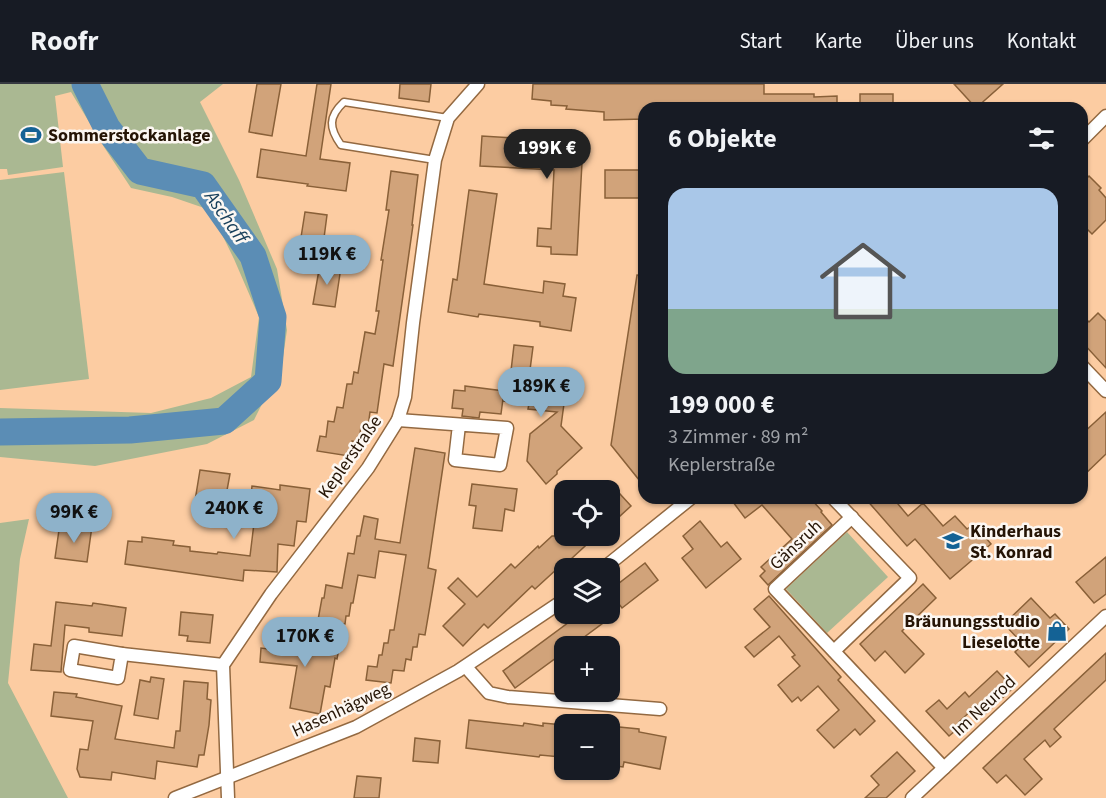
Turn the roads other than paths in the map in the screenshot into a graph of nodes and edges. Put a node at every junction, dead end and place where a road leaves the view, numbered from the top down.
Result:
1 (478, 84) edge
2 (1106, 116) edge
3 (448, 118) junction
4 (1088, 134) edge
5 (435, 160) junction
6 (1088, 372) edge
7 (1106, 391) edge
8 (398, 420) junction
9 (459, 424) junction
10 (684, 504) edge
11 (839, 504) edge
12 (852, 517) junction
13 (616, 558) edge
14 (554, 607) edge
15 (1106, 616) edge
16 (834, 651) junction
17 (122, 654) dead end
18 (223, 665) junction
19 (465, 667) junction
20 (660, 709) dead end
21 (944, 768) junction
22 (227, 778) junction
23 (175, 798) edge
24 (228, 798) edge
25 (912, 798) edge

1 - 3 street, Keplerstraße
2 - 4 street
3 - 5 street, Keplerstraße
3 - 5 lane
5 - 8 street, Keplerstraße
6 - 7 street
8 - 9 street
8 - 18 street, Keplerstraße
9 - 9 street
10 - 13 street
11 - 12 street
12 - 16 street
12 - 16 street, Gänsruh
14 - 19 street, Hasenhägweg
15 - 21 street, Im Neurod
16 - 21 street, Gänsruh
17 - 18 street
18 - 22 street
19 - 20 street
19 - 22 street, Hasenhägweg
21 - 25 street, Im Neurod
22 - 23 street, Hasenhägweg
22 - 24 street

